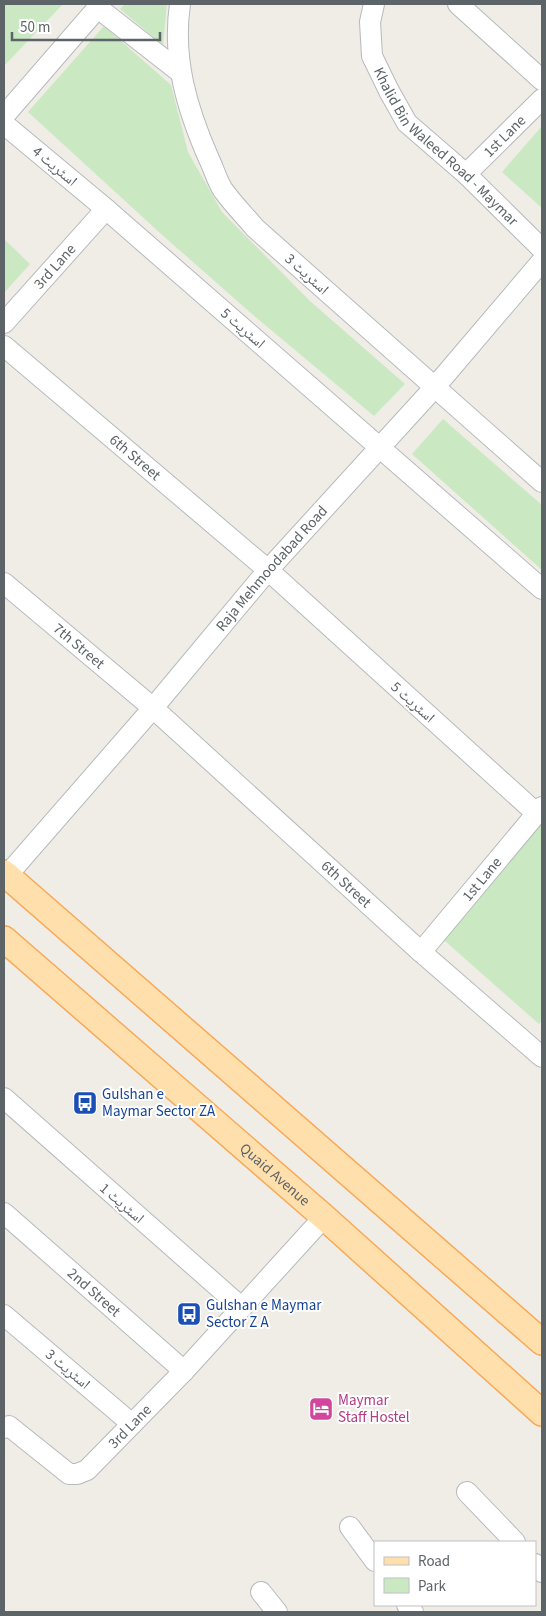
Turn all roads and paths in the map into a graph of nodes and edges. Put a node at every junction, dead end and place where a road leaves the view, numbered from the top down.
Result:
1 (180, 4) edge
2 (374, 4) edge
3 (458, 4) edge
4 (99, 6) edge
5 (180, 72) junction
6 (542, 80) edge
7 (542, 99) edge
8 (4, 116) edge
9 (4, 124) edge
10 (466, 174) junction
11 (106, 209) junction
12 (542, 249) edge
13 (542, 261) edge
14 (4, 323) edge
15 (4, 346) edge
16 (434, 388) junction
17 (380, 446) junction
18 (542, 482) edge
19 (268, 570) junction
20 (4, 583) edge
21 (542, 589) edge
22 (153, 708) junction
23 (539, 810) edge
24 (5, 876) edge
25 (4, 939) edge
26 (421, 952) junction
27 (541, 1053) edge
28 (4, 1098) edge
29 (4, 1213) edge
30 (324, 1217) junction
31 (241, 1307) junction
32 (4, 1315) edge
33 (542, 1342) edge
34 (184, 1371) junction
35 (542, 1413) edge
36 (132, 1424) junction
37 (6, 1425) edge
38 (467, 1492) dead end
39 (350, 1527) dead end
40 (514, 1541) edge
41 (374, 1560) edge
42 (261, 1592) dead end
43 (277, 1612) edge

1 - 5 street, اسٹریٹ 3
2 - 10 street, Khalid Bin Waleed Road - Maymar
3 - 6 street
4 - 5 street
4 - 8 street
5 - 16 street, اسٹریٹ 3
7 - 10 street, 1st Lane
9 - 11 street, اسٹریٹ 4
10 - 12 street, Khalid Bin Waleed Road - Maymar
11 - 14 street, 3rd Lane
11 - 17 street, اسٹریٹ 5
13 - 16 street, Raja Mehmoodabad Road
15 - 19 street, 6th Street
16 - 17 street, Raja Mehmoodabad Road
16 - 18 street, اسٹریٹ 3
17 - 19 street, Raja Mehmoodabad Road
17 - 21 street
19 - 22 street, Raja Mehmoodabad Road
19 - 23 street, اسٹریٹ 5
20 - 22 street, 7th Street
22 - 24 street, Raja Mehmoodabad Road
22 - 26 street, 6th Street
23 - 26 street, 1st Lane
24 - 33 main road
25 - 30 main road, Quaid Avenue
26 - 27 street, 6th Street
28 - 31 street, اسٹریٹ 1
29 - 34 street, 2nd Street
30 - 31 street, 3rd Lane
30 - 35 main road, Quaid Avenue
31 - 34 street, 3rd Lane
32 - 36 street, اسٹریٹ 3
34 - 36 street, 3rd Lane
36 - 37 street, 3rd Lane
38 - 40 street
39 - 41 street
42 - 43 street

